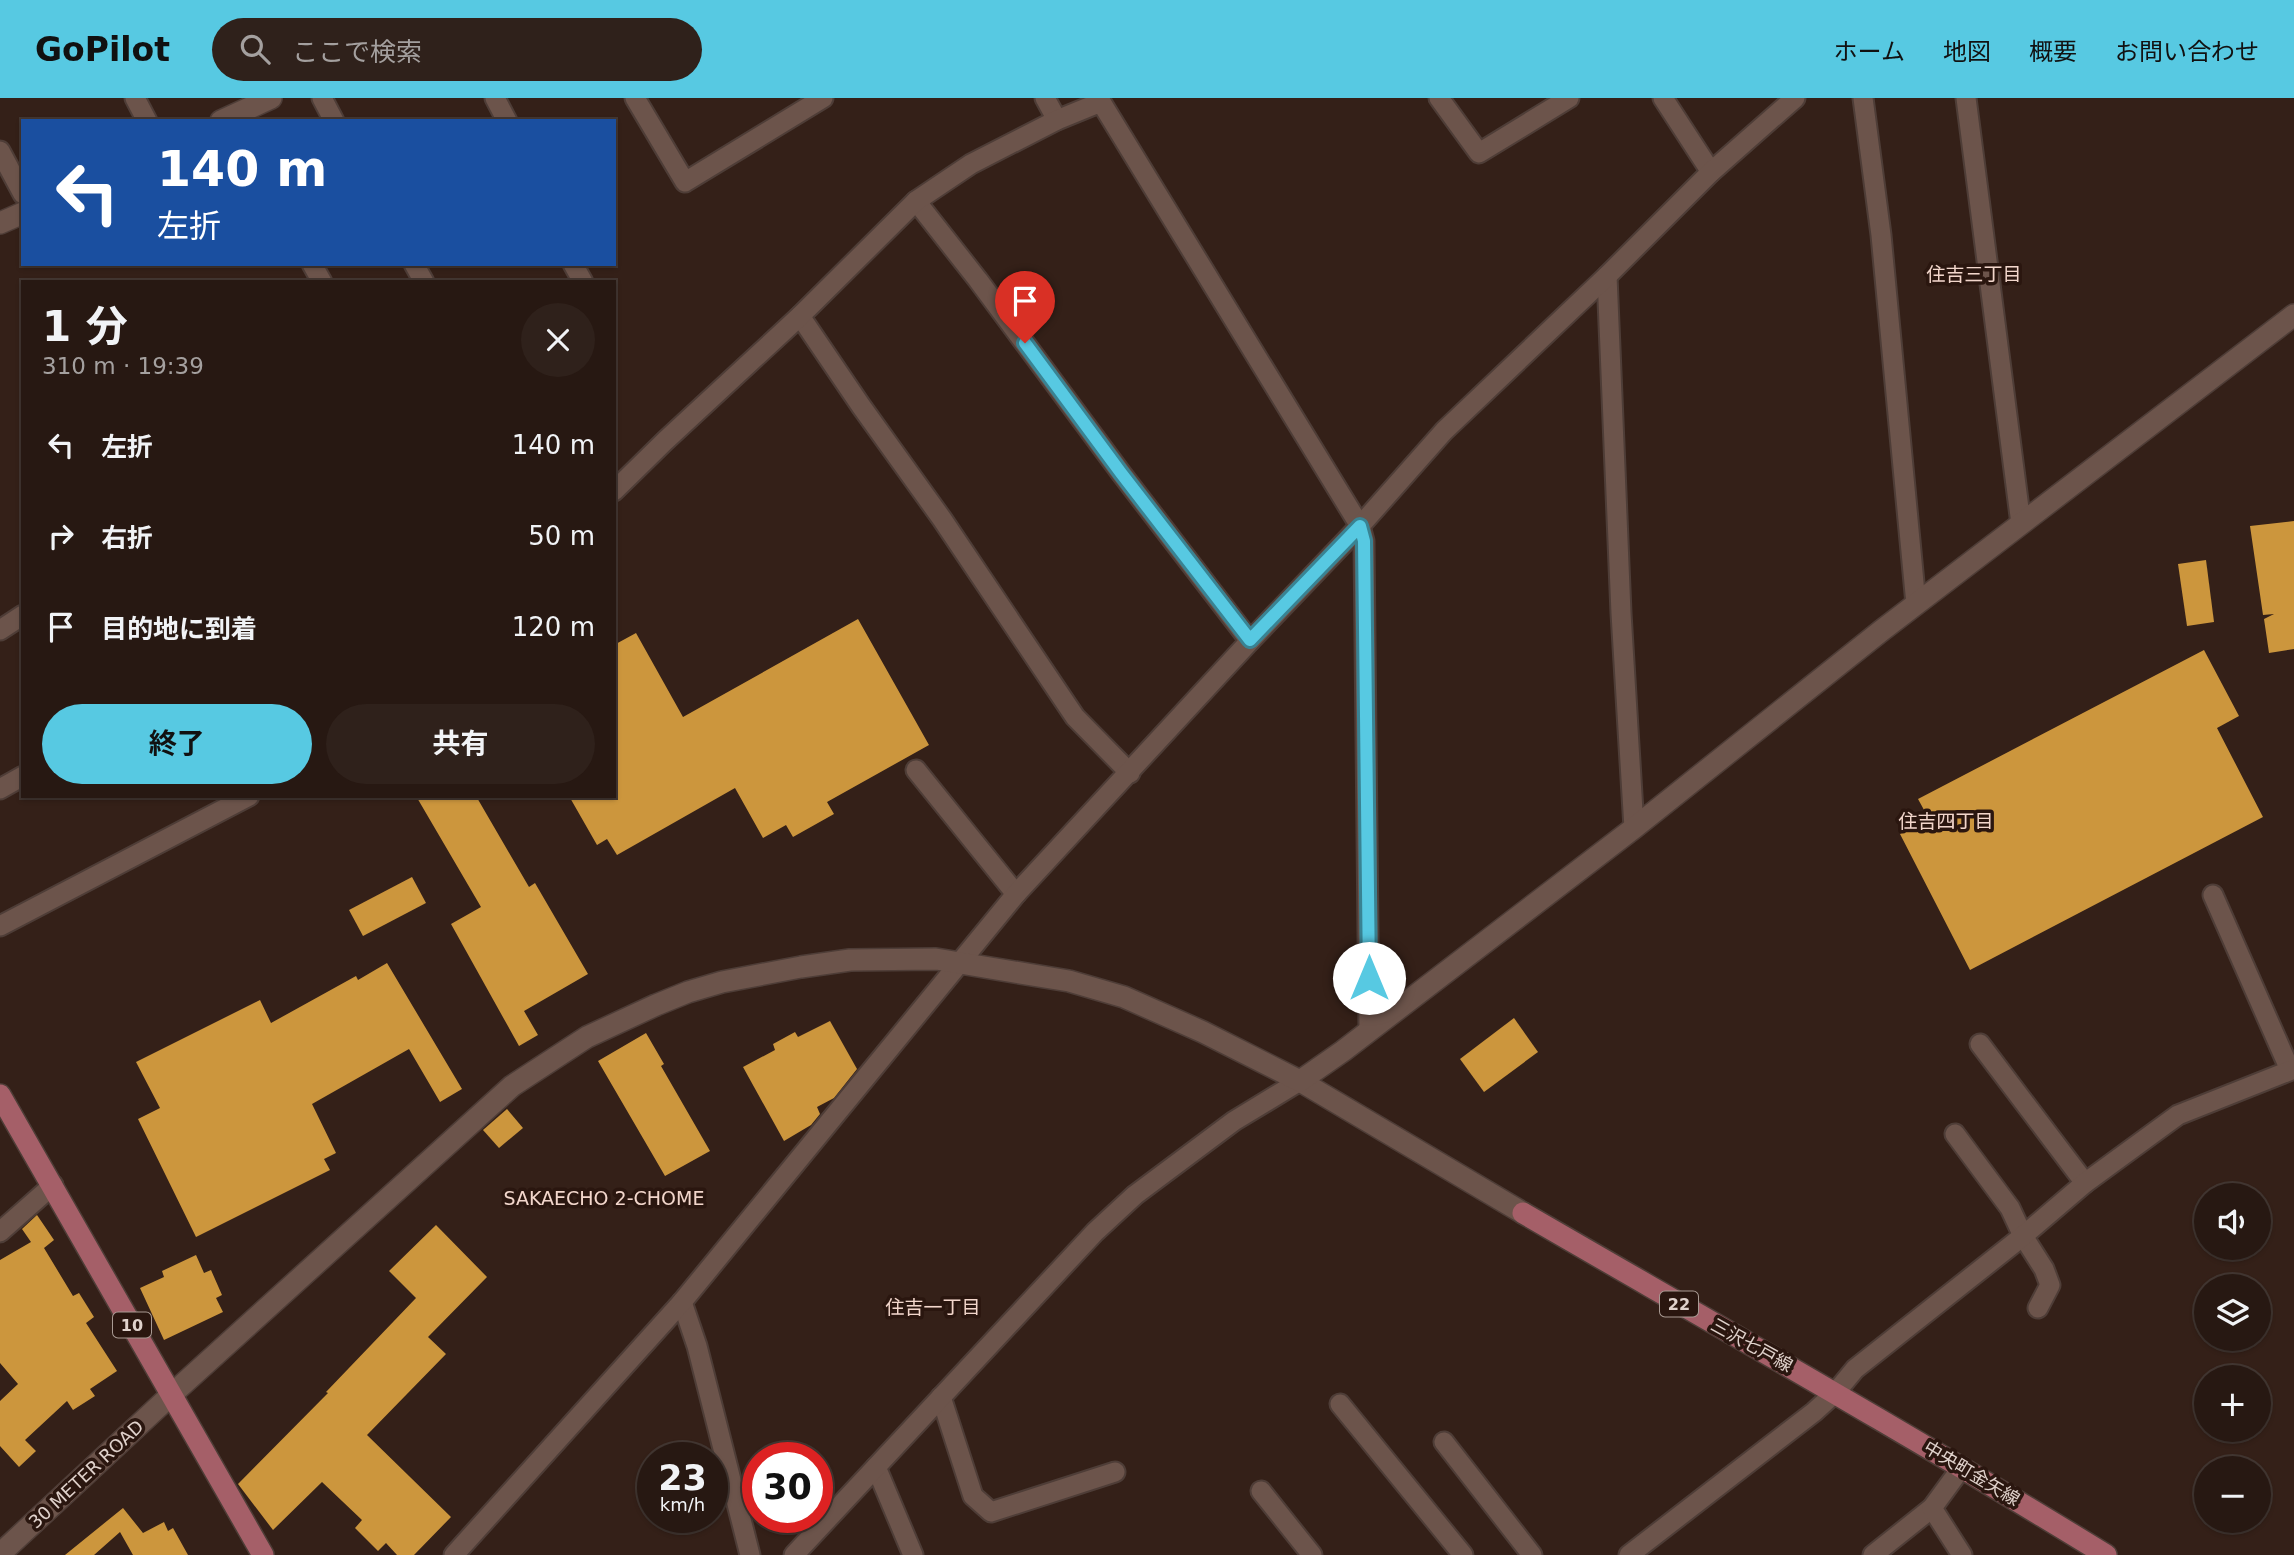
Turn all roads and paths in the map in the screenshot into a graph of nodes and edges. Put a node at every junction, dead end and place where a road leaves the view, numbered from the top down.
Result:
1 (135, 98) edge
2 (269, 98) edge
3 (322, 98) edge
4 (495, 98) edge
5 (635, 98) edge
6 (823, 98) edge
7 (1045, 98) edge
8 (1439, 98) edge
9 (1569, 98) edge
10 (1663, 98) edge
11 (1795, 98) edge
12 (1863, 98) edge
13 (1966, 98) edge
14 (146, 119) edge
15 (227, 119) edge
16 (333, 119) edge
17 (506, 119) edge
18 (1057, 120) junction
19 (0, 152) edge
20 (1711, 172) junction
21 (21, 190) edge
22 (916, 201) junction
23 (21, 213) edge
24 (0, 223) edge
25 (1607, 276) junction
26 (2294, 314) edge
27 (800, 316) junction
28 (616, 489) edge
29 (2021, 524) junction
30 (1360, 526) junction
31 (1916, 604) junction
32 (21, 616) edge
33 (0, 630) edge
34 (1250, 640) junction
35 (916, 770) dead end
36 (1130, 773) junction
37 (21, 777) edge
38 (0, 789) edge
39 (245, 798) edge
40 (1634, 828) junction
41 (1016, 894) junction
42 (2213, 895) dead end
43 (1, 922) edge
44 (960, 963) junction
45 (1369, 1031) junction
46 (1980, 1044) dead end
47 (2292, 1070) edge
48 (1300, 1081) junction
49 (0, 1095) edge
50 (1955, 1134) dead end
51 (2085, 1183) junction
52 (53, 1185) junction
53 (1523, 1213) joint
54 (0, 1232) edge
55 (2023, 1236) junction
56 (682, 1302) junction
57 (2038, 1308) dead end
58 (1836, 1392) junction
59 (171, 1395) junction
60 (941, 1397) junction
61 (1340, 1404) dead end
62 (1444, 1442) dead end
63 (876, 1466) junction
64 (1962, 1466) junction
65 (1115, 1472) dead end
66 (1261, 1491) dead end
67 (1933, 1508) junction
68 (0, 1554) edge
69 (263, 1555) edge
70 (454, 1555) edge
71 (750, 1555) edge
72 (794, 1555) edge
73 (913, 1555) edge
74 (1312, 1555) edge
75 (1463, 1555) edge
76 (1532, 1555) edge
77 (1629, 1555) edge
78 (1872, 1555) edge
79 (1962, 1555) edge
80 (2106, 1555) edge

1 - 14 street
2 - 15 street
3 - 16 street
4 - 17 street
5 - 6 street
7 - 18 street
8 - 9 street
10 - 20 street
11 - 20 street
12 - 31 street
13 - 29 street
18 - 22 street
18 - 30 street
19 - 21 street
20 - 25 street
22 - 27 street
22 - 34 street
23 - 24 street
25 - 30 street
25 - 40 street
26 - 29 street
27 - 28 street
27 - 36 street
29 - 31 street
30 - 34 street
30 - 45 street
31 - 40 street
32 - 33 street
34 - 36 street
35 - 41 street
36 - 41 street
37 - 38 street
39 - 43 street
40 - 45 street
41 - 44 street
42 - 47 street
44 - 48 street, 30 METER ROAD
44 - 56 street
44 - 59 street, 30 METER ROAD
45 - 48 street
46 - 51 street
47 - 51 street
48 - 53 street, 30 METER ROAD
48 - 60 street
49 - 52 main road, 10
50 - 55 street
51 - 55 street
52 - 54 street
52 - 59 main road, 10
53 - 58 main road, 三沢七戸線 / 22
55 - 57 street
55 - 58 street
56 - 70 street
56 - 71 street
58 - 64 main road, 中央町金矢線 / 22
58 - 77 street
59 - 68 street, 30 METER ROAD
59 - 69 main road, 10
60 - 63 street
60 - 65 street
61 - 75 street
62 - 76 street
63 - 72 street
63 - 73 street
64 - 67 street
64 - 80 main road, 中央町金矢線 / 22
66 - 74 street
67 - 78 street
67 - 79 street

